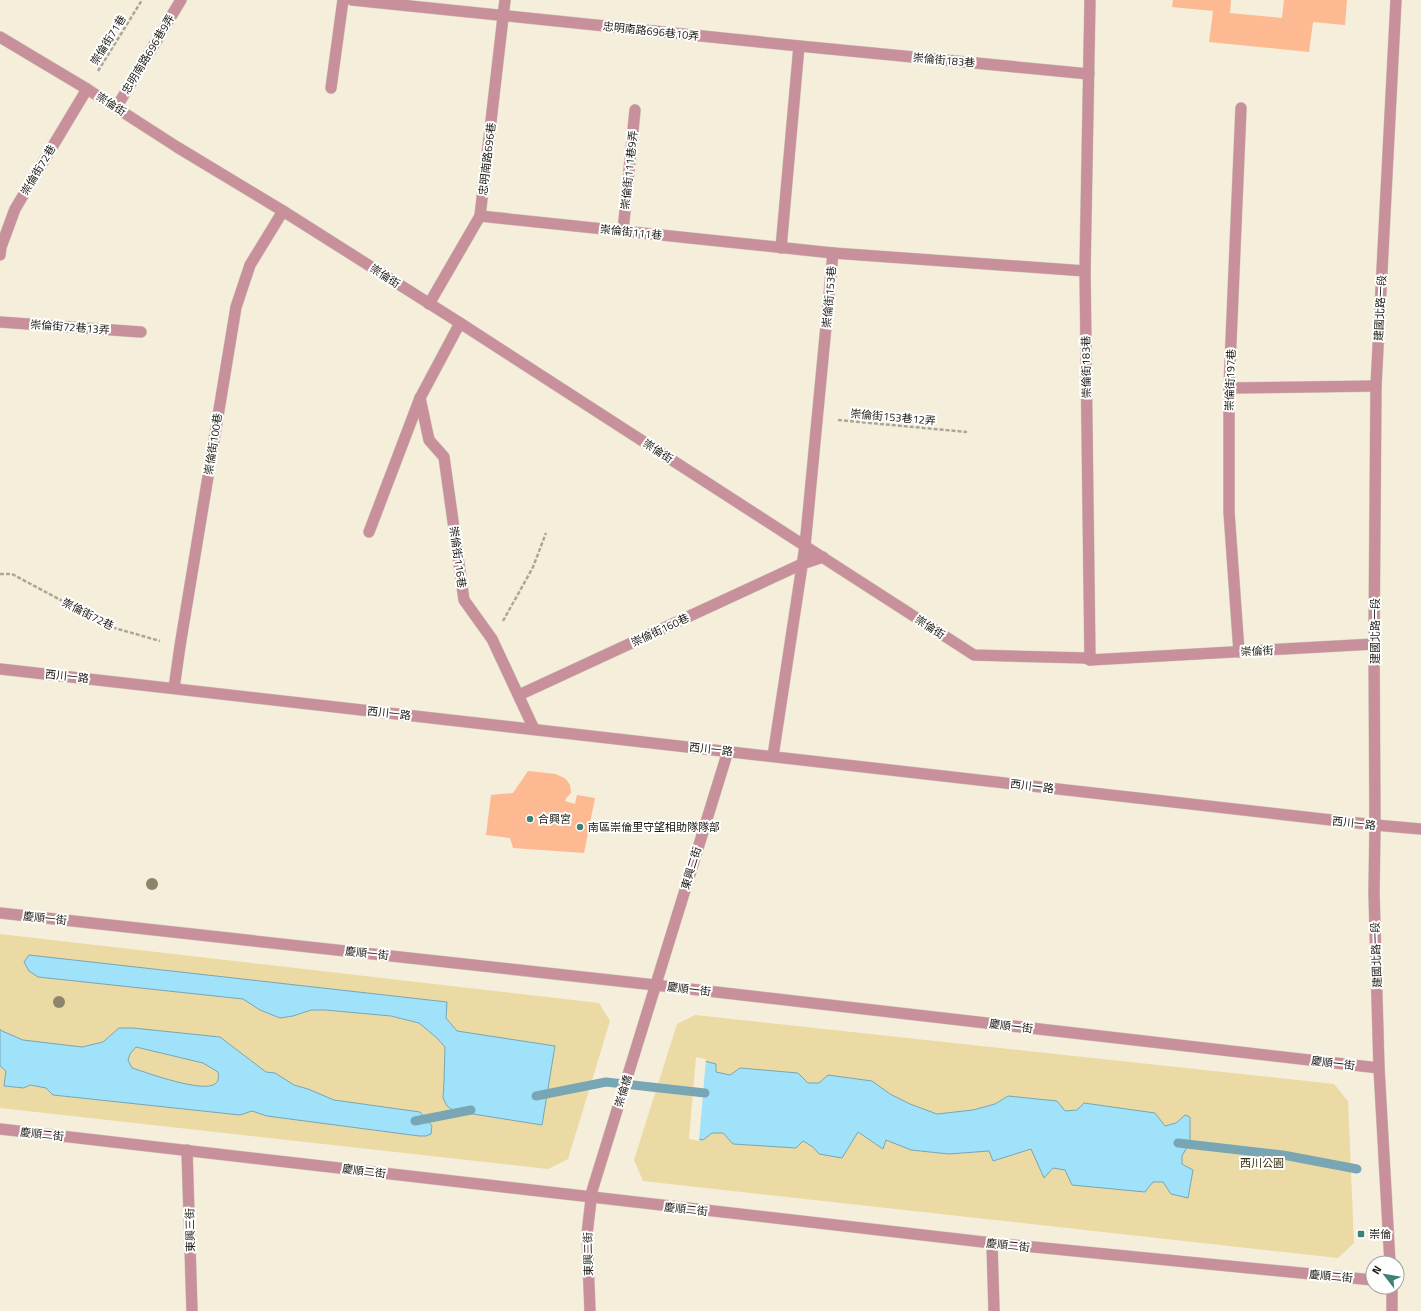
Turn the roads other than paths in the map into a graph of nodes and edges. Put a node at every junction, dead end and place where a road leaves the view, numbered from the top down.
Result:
1 (181, 0) edge
2 (343, 0) edge
3 (352, 0) edge
4 (505, 0) edge
5 (1090, 0) edge
6 (1396, 0) edge
7 (504, 16) junction
8 (0, 37) edge
9 (799, 46) junction
10 (1089, 74) junction
11 (331, 88) dead end
12 (87, 89) junction
13 (116, 108) junction
14 (1241, 108) dead end
15 (635, 110) dead end
16 (283, 211) junction
17 (480, 216) junction
18 (623, 231) junction
19 (781, 248) junction
20 (833, 253) junction
21 (0, 255) edge
22 (1085, 271) junction
23 (429, 304) junction
24 (0, 322) edge
25 (460, 323) junction
26 (141, 332) dead end
27 (1376, 386) junction
28 (1229, 388) junction
29 (420, 398) junction
30 (369, 532) dead end
31 (805, 546) junction
32 (823, 557) junction
33 (802, 564) junction
34 (1374, 644) junction
35 (1240, 652) junction
36 (1088, 659) junction
37 (0, 669) edge
38 (174, 688) junction
39 (519, 695) junction
40 (534, 729) junction
41 (728, 751) junction
42 (772, 756) junction
43 (1375, 825) junction
44 (1421, 829) edge
45 (0, 913) edge
46 (655, 985) junction
47 (1379, 1068) junction
48 (0, 1129) edge
49 (187, 1150) junction
50 (591, 1198) junction
51 (992, 1243) junction
52 (1390, 1255) edge
53 (1365, 1279) edge
54 (1392, 1295) edge
55 (192, 1311) edge
56 (590, 1311) edge
57 (994, 1311) edge
58 (1392, 1311) edge

1 - 13 street, 忠明南路696巷9弄
2 - 11 street
3 - 7 street
4 - 7 street, 忠明南路696巷
5 - 10 street, 崇倫街183巷
6 - 27 street, 建國北路一段
7 - 9 street, 忠明南路696巷10弄
7 - 17 street, 忠明南路696巷
8 - 12 street, 崇倫街
9 - 10 street, 崇倫街183巷
9 - 19 street
10 - 22 street, 崇倫街183巷
12 - 13 street, 崇倫街
12 - 21 street, 崇倫街72巷
13 - 16 street, 崇倫街
14 - 28 street, 崇倫街197巷
15 - 18 street, 崇倫街111巷9弄
16 - 23 street, 崇倫街
16 - 38 street, 崇倫街100巷
17 - 18 street, 崇倫街111巷
17 - 23 street, 忠明南路696巷
18 - 19 street, 崇倫街111巷
19 - 20 street, 崇倫街111巷
20 - 22 street, 崇倫街153巷
20 - 31 street, 崇倫街153巷
22 - 36 street, 崇倫街183巷
23 - 25 street, 崇倫街
24 - 26 street, 崇倫街72巷13弄
25 - 29 street
25 - 31 street, 崇倫街
27 - 28 street
27 - 34 street, 建國北路一段
28 - 35 street, 崇倫街197巷
29 - 30 street
29 - 39 street, 崇倫街116巷
31 - 32 street, 崇倫街
31 - 33 street
32 - 33 street, 崇倫街160巷
32 - 36 street, 崇倫街
33 - 39 street, 崇倫街160巷
33 - 42 street
34 - 35 street, 崇倫街
34 - 43 street, 建國北路一段
35 - 36 street, 崇倫街
37 - 38 street, 西川一路
38 - 40 street, 西川一路
39 - 40 street, 崇倫街116巷
40 - 41 street, 西川一路
41 - 42 street, 西川一路
41 - 46 street, 東興二街
42 - 43 street, 西川一路
43 - 44 street, 西川一路
43 - 47 street, 建國北路一段
45 - 46 street, 慶順一街
46 - 47 street, 慶順一街
46 - 50 street, 崇倫橋
47 - 52 street, 建國北路一段
48 - 49 street, 慶順二街
49 - 50 street, 慶順二街
49 - 55 street, 東興三街
50 - 51 street, 慶順二街
50 - 56 street, 東興二街
51 - 53 street, 慶順二街
51 - 57 street
54 - 58 street

